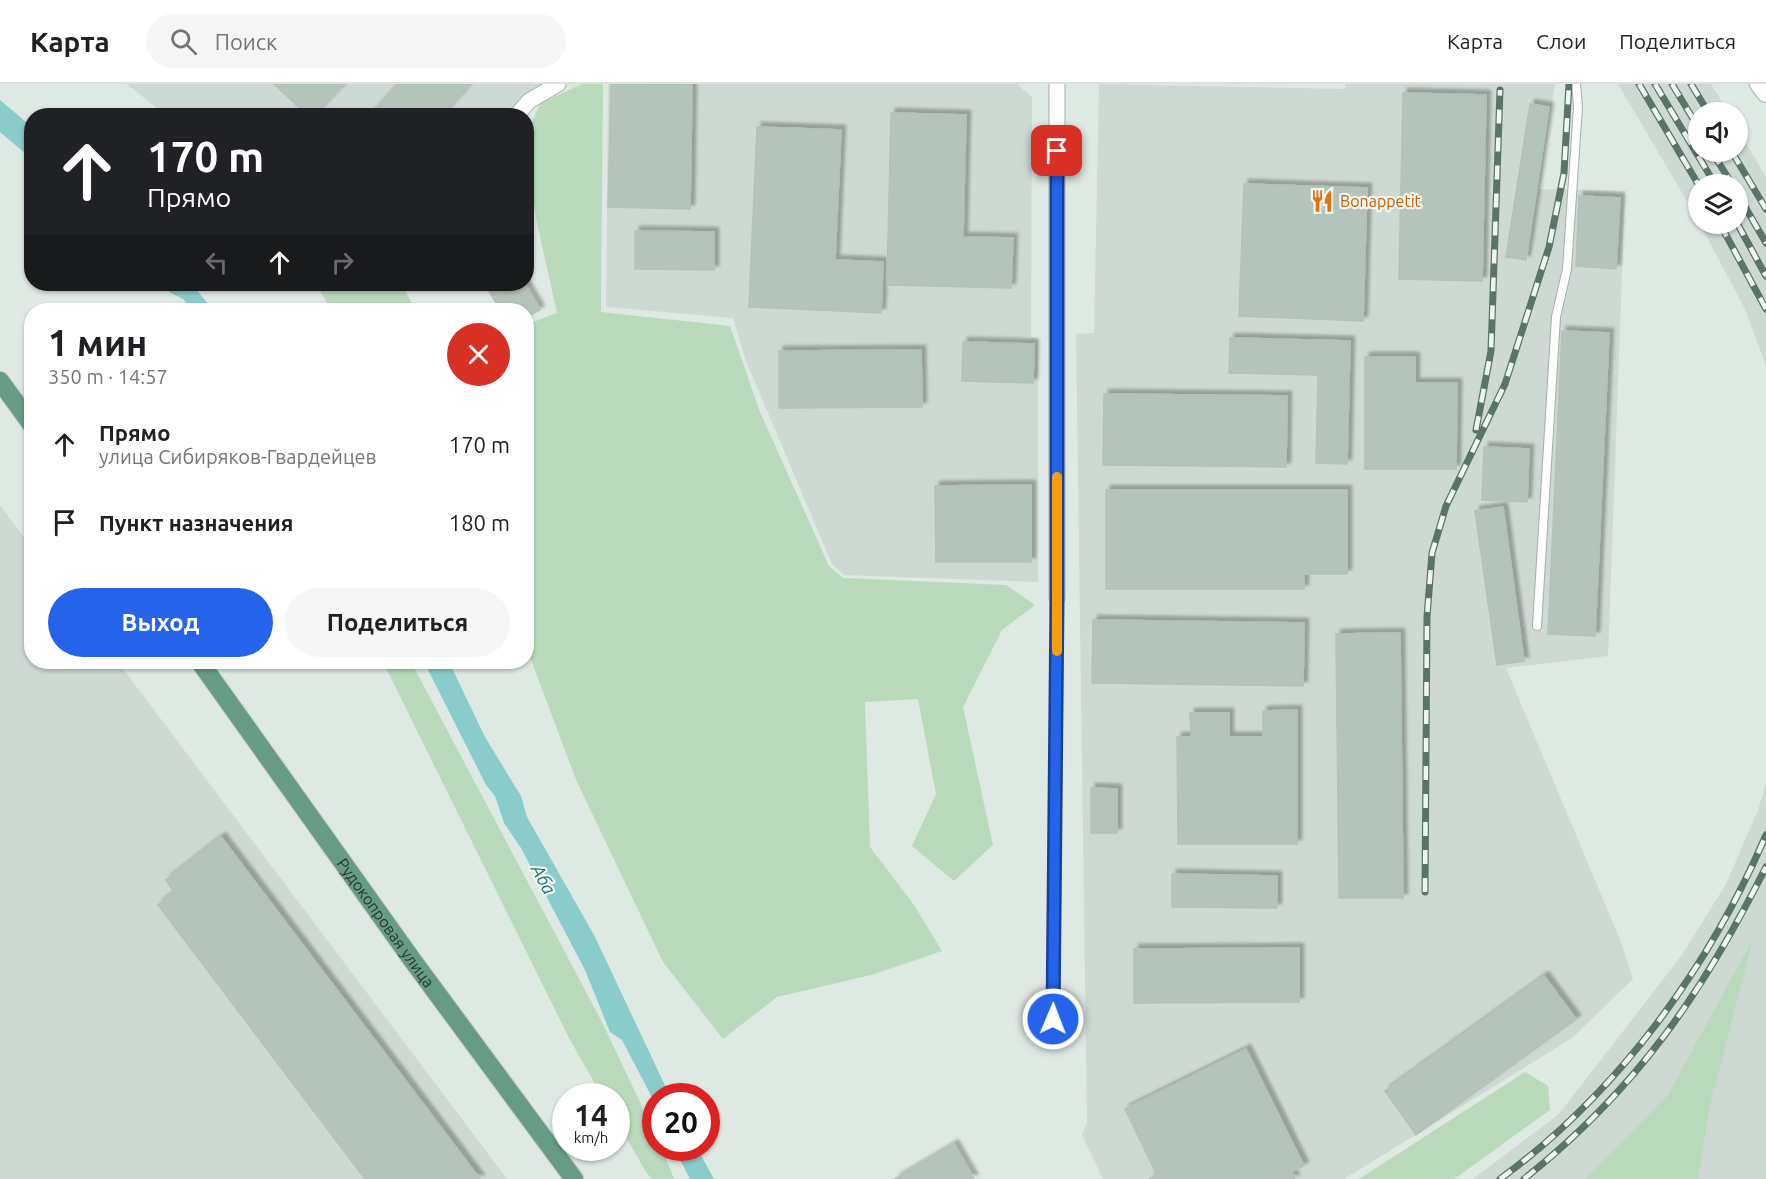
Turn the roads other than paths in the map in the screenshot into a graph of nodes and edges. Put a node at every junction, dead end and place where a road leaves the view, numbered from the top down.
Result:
1 (558, 84) edge
2 (1057, 84) edge
3 (1576, 84) edge
4 (1759, 84) edge
5 (1766, 93) edge
6 (523, 108) edge
7 (0, 381) edge
8 (24, 414) edge
9 (1057, 598) joint
10 (1537, 626) dead end
11 (205, 669) edge
12 (1053, 1019) dead end
13 (574, 1179) edge

1 - 6 street
2 - 9 street
3 - 10 lane
4 - 5 main road
7 - 8 main road
9 - 12 lane
11 - 13 main road, Рудокопровая улица

